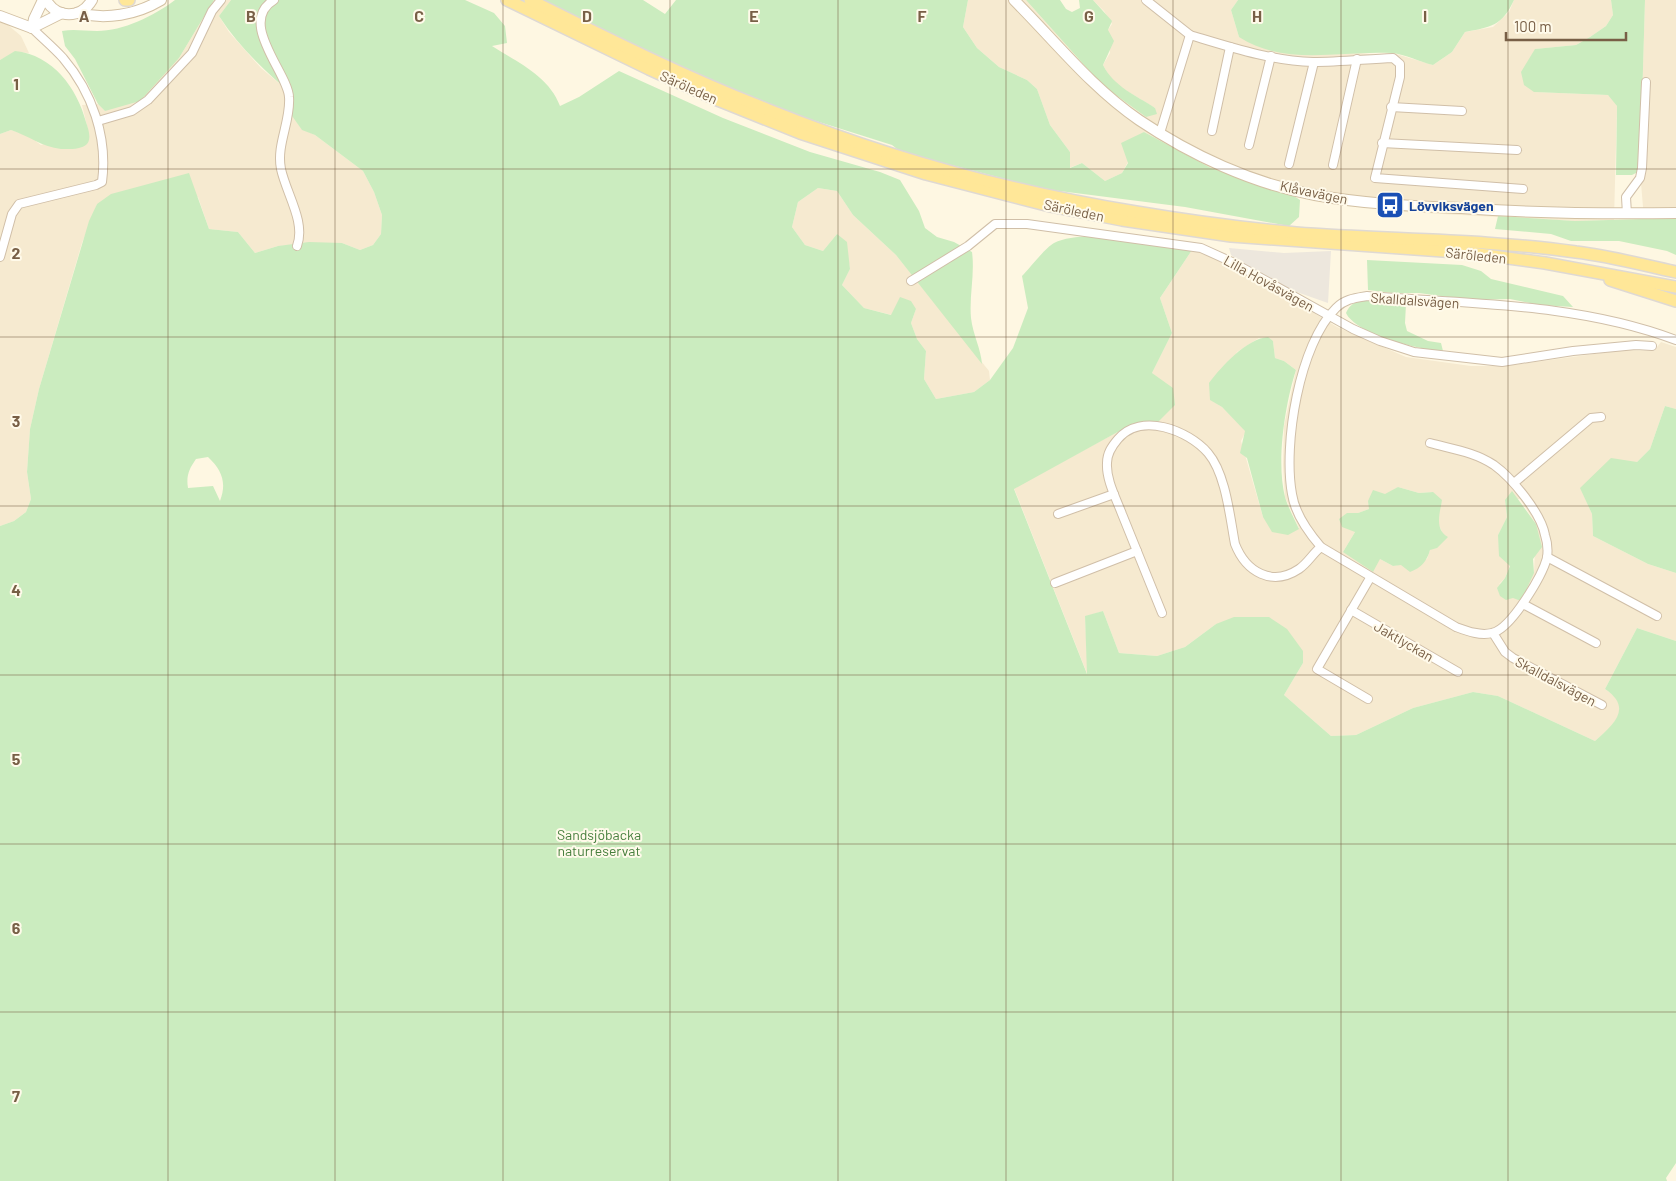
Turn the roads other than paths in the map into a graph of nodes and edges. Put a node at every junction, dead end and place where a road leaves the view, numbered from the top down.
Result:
1 (45, 0) edge
2 (92, 0) edge
3 (161, 0) edge
4 (221, 0) edge
5 (274, 0) edge
6 (507, 0) edge
7 (530, 0) edge
8 (1014, 0) edge
9 (1146, 0) edge
10 (62, 13) junction
11 (77, 13) junction
12 (0, 16) edge
13 (32, 28) junction
14 (1190, 35) junction
15 (1230, 47) junction
16 (1270, 56) junction
17 (1357, 59) junction
18 (1314, 62) junction
19 (1646, 82) dead end
20 (1391, 107) junction
21 (1462, 111) dead end
22 (98, 121) junction
23 (1212, 130) dead end
24 (1160, 133) junction
25 (1382, 143) junction
26 (1249, 145) dead end
27 (1517, 150) dead end
28 (1289, 164) dead end
29 (1333, 166) dead end
30 (1523, 189) dead end
31 (1676, 213) edge
32 (1627, 214) junction
33 (297, 246) dead end
34 (0, 257) edge
35 (1596, 272) junction
36 (1676, 272) edge
37 (911, 281) dead end
38 (1676, 286) edge
39 (1676, 301) edge
40 (1329, 316) junction
41 (1641, 328) junction
42 (1676, 340) edge
43 (1636, 345) junction
44 (1652, 346) dead end
45 (1601, 417) dead end
46 (1430, 443) dead end
47 (1514, 483) junction
48 (1114, 494) junction
49 (1058, 514) dead end
50 (1321, 547) junction
51 (1137, 552) junction
52 (1547, 557) junction
53 (1370, 578) junction
54 (1055, 583) dead end
55 (1523, 604) junction
56 (1351, 610) junction
57 (1162, 612) dead end
58 (1657, 616) dead end
59 (1493, 633) junction
60 (1596, 643) dead end
61 (1458, 672) dead end
62 (1368, 699) dead end
63 (1602, 705) dead end

1 - 10 street
1 - 13 street
2 - 11 street
3 - 11 street
4 - 22 street
5 - 33 street
6 - 35 main road, Säröleden
7 - 36 main road, Säröleden
8 - 24 street, Klåvavägen
9 - 14 street
10 - 11 street
10 - 13 street
12 - 13 street
13 - 22 street
14 - 15 street
14 - 24 street
15 - 16 street
15 - 23 street
16 - 18 street
16 - 26 street
17 - 18 street
17 - 20 street
17 - 29 street
18 - 28 street
19 - 32 street
20 - 21 street
20 - 25 street
22 - 34 street
24 - 32 street, Klåvavägen
25 - 27 street
25 - 30 street
31 - 32 street, Klåvavägen
35 - 38 main road, Säröleden
35 - 39 main road
37 - 40 street, Lilla Hovåsvägen
40 - 41 street, Skalldalsvägen
40 - 43 street, Lilla Hovåsvägen
40 - 50 street, Skalldalsvägen
41 - 42 street, Skalldalsvägen
41 - 43 street
43 - 44 street, Lilla Hovåsvägen
45 - 47 street
46 - 47 street
47 - 52 street
48 - 49 street
48 - 50 street
48 - 51 street
50 - 53 street, Skalldalsvägen
51 - 54 street
51 - 57 street
52 - 55 street
52 - 58 street
53 - 56 street
53 - 59 street, Skalldalsvägen
55 - 59 street
55 - 60 street
56 - 61 street, Jaktlyckan
56 - 62 street
59 - 63 street, Skalldalsvägen

